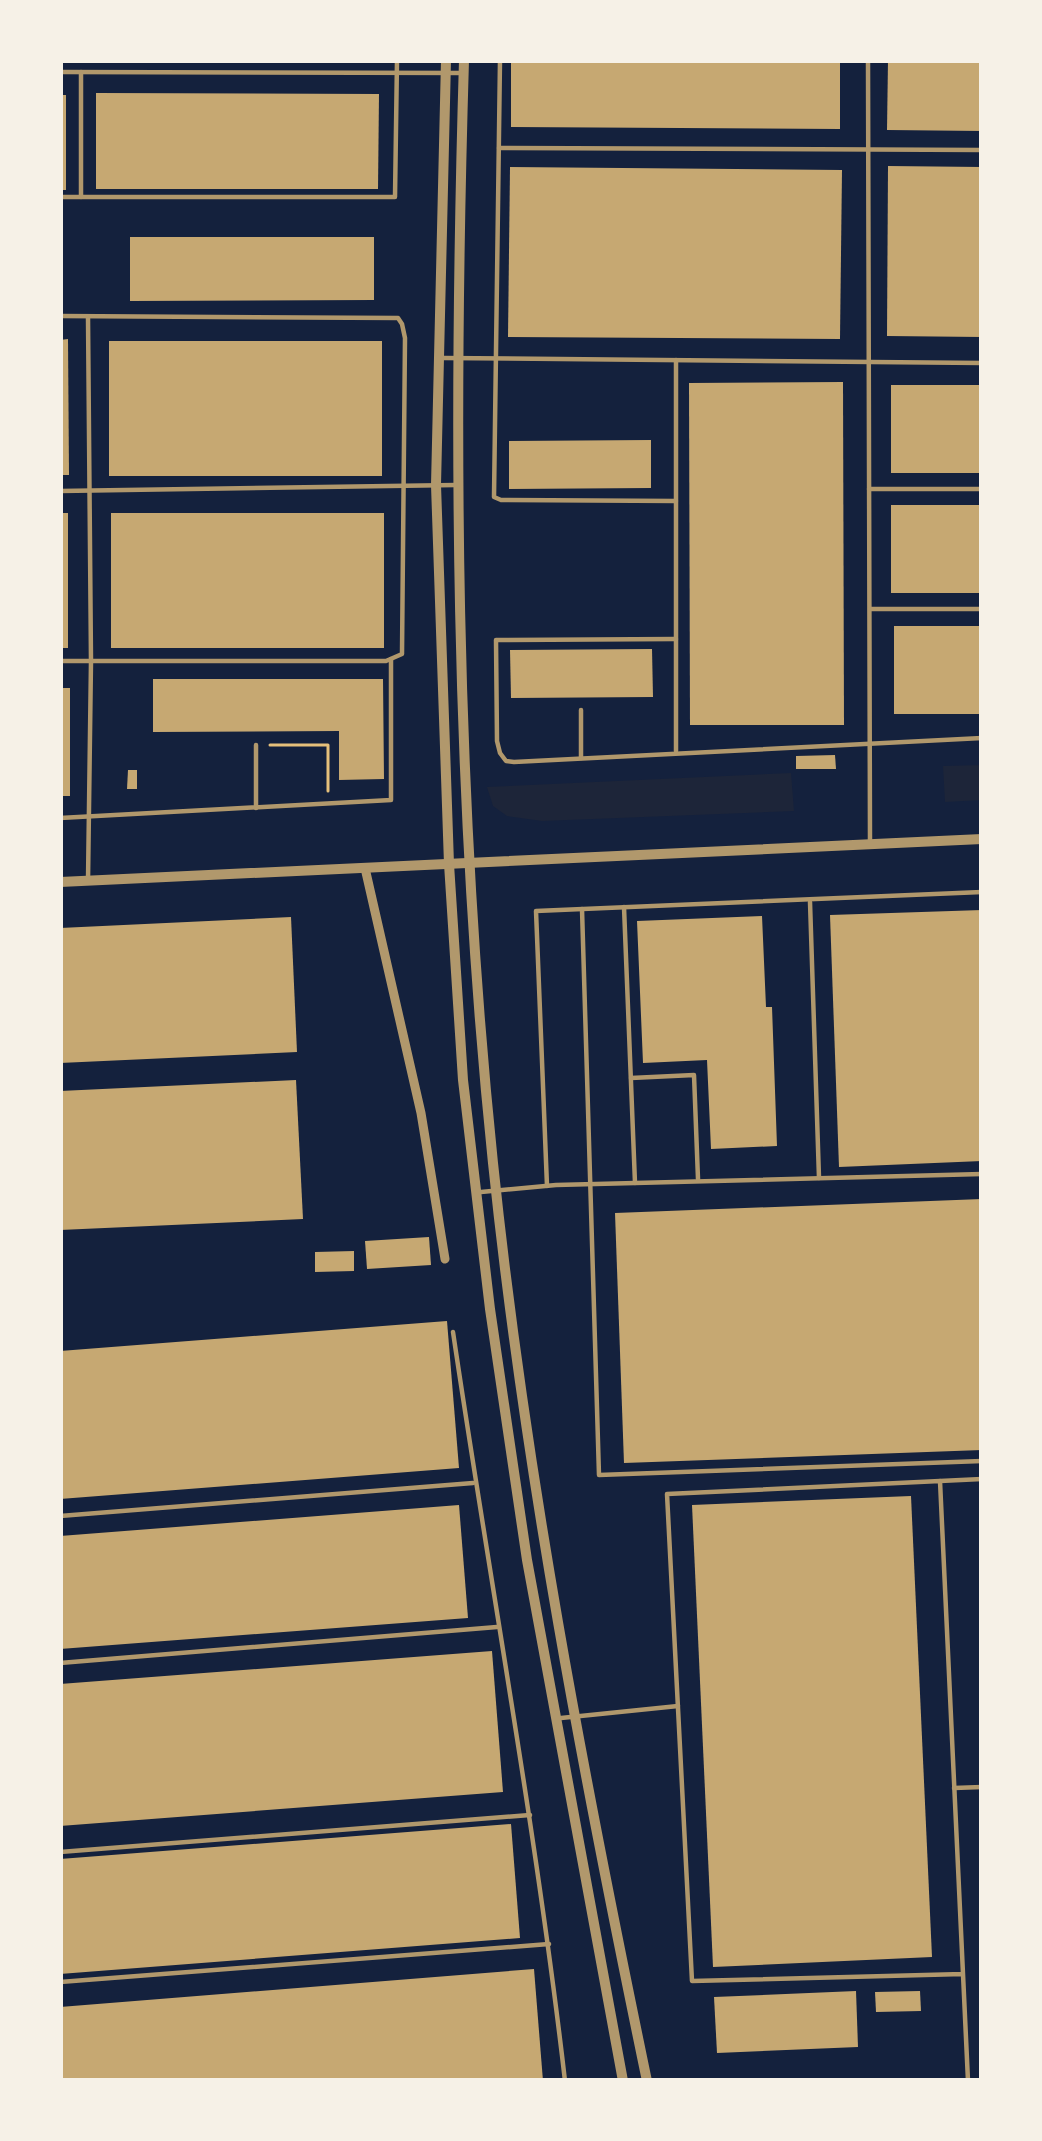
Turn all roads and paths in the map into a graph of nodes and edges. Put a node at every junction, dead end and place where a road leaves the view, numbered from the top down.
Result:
1 (272, 60) edge
2 (397, 60) edge
3 (500, 60) edge
4 (868, 60) edge
5 (445, 67) edge
6 (464, 67) edge
7 (60, 72) edge
8 (80, 72) junction
9 (272, 73) junction
10 (397, 73) junction
11 (499, 148) junction
12 (868, 149) junction
13 (982, 149) edge
14 (60, 197) edge
15 (81, 197) junction
16 (60, 316) edge
17 (88, 316) junction
18 (437, 358) junction
19 (458, 358) junction
20 (495, 358) junction
21 (676, 360) junction
22 (869, 362) junction
23 (982, 363) edge
24 (436, 485) junction
25 (458, 485) junction
26 (404, 486) junction
27 (869, 489) junction
28 (982, 489) edge
29 (60, 491) edge
30 (90, 491) junction
31 (676, 501) junction
32 (869, 609) junction
33 (982, 609) edge
34 (676, 639) junction
35 (391, 659) junction
36 (60, 661) edge
37 (91, 661) junction
38 (580, 710) dead end
39 (982, 738) edge
40 (870, 743) junction
41 (256, 745) joint
42 (676, 753) junction
43 (581, 758) junction
44 (328, 804) junction
45 (256, 808) junction
46 (60, 818) edge
47 (89, 819) junction
48 (982, 839) edge
49 (870, 844) junction
50 (470, 862) junction
51 (448, 863) junction
52 (365, 868) junction
53 (88, 881) junction
54 (60, 882) edge
55 (982, 892) edge
56 (810, 899) junction
57 (624, 907) junction
58 (582, 909) junction
59 (631, 1078) junction
60 (982, 1174) edge
61 (820, 1178) junction
62 (698, 1181) junction
63 (634, 1183) junction
64 (589, 1184) junction
65 (547, 1186) junction
66 (496, 1190) junction
67 (475, 1192) junction
68 (446, 1259) dead end
69 (453, 1332) dead end
70 (982, 1461) edge
71 (982, 1479) edge
72 (940, 1480) junction
73 (475, 1483) junction
74 (60, 1516) edge
75 (498, 1627) junction
76 (60, 1663) edge
77 (678, 1706) junction
78 (574, 1717) junction
79 (555, 1718) junction
80 (982, 1787) edge
81 (954, 1788) junction
82 (530, 1815) junction
83 (60, 1852) edge
84 (549, 1944) junction
85 (963, 1973) junction
86 (60, 1982) edge
87 (565, 2081) edge
88 (623, 2081) edge
89 (646, 2081) edge
90 (968, 2081) edge

1 - 9 lane
2 - 10 lane
3 - 11 lane
4 - 12 lane
5 - 6 lane
5 - 10 lane
5 - 18 street
6 - 19 street
7 - 8 lane
8 - 9 lane
8 - 15 lane
9 - 10 lane
10 - 15 lane
11 - 12 lane
11 - 20 lane
12 - 13 lane
12 - 22 lane
14 - 15 lane
16 - 17 lane
17 - 26 lane
17 - 30 lane
18 - 19 lane
18 - 24 street
19 - 20 lane
19 - 25 street
20 - 21 lane
20 - 31 lane
21 - 22 lane
21 - 31 lane
22 - 23 lane
22 - 27 lane
24 - 25 lane
24 - 26 lane
24 - 51 street
25 - 50 street
26 - 30 lane
26 - 35 lane
27 - 28 lane
27 - 32 lane
29 - 30 lane
30 - 37 lane
31 - 34 lane
32 - 33 lane
32 - 40 lane
34 - 42 lane
34 - 43 lane
35 - 37 lane
35 - 44 lane
36 - 37 lane
37 - 47 lane
38 - 43 lane
39 - 40 lane
40 - 42 lane
40 - 49 lane
41 - 44 path
41 - 45 lane
42 - 43 lane
44 - 45 lane
45 - 47 lane
46 - 47 lane
47 - 53 lane
48 - 49 street
49 - 50 street
50 - 51 street
50 - 66 street
51 - 52 street
51 - 67 street
52 - 53 street
52 - 68 street
53 - 54 street
55 - 56 lane
56 - 57 lane
56 - 61 lane
57 - 58 lane
57 - 59 lane
58 - 64 lane
58 - 65 lane
59 - 62 lane
59 - 63 lane
60 - 61 lane
61 - 62 lane
62 - 63 lane
63 - 64 lane
64 - 65 lane
64 - 70 lane
65 - 66 lane
66 - 67 lane
66 - 78 street
67 - 79 street
69 - 73 lane
71 - 72 lane
72 - 77 lane
72 - 81 lane
73 - 74 lane
73 - 75 lane
75 - 76 lane
75 - 82 lane
77 - 78 lane
77 - 85 lane
78 - 79 lane
78 - 89 street
79 - 88 street
80 - 81 lane
81 - 85 lane
82 - 83 lane
82 - 84 lane
84 - 86 lane
84 - 87 lane
85 - 90 lane

